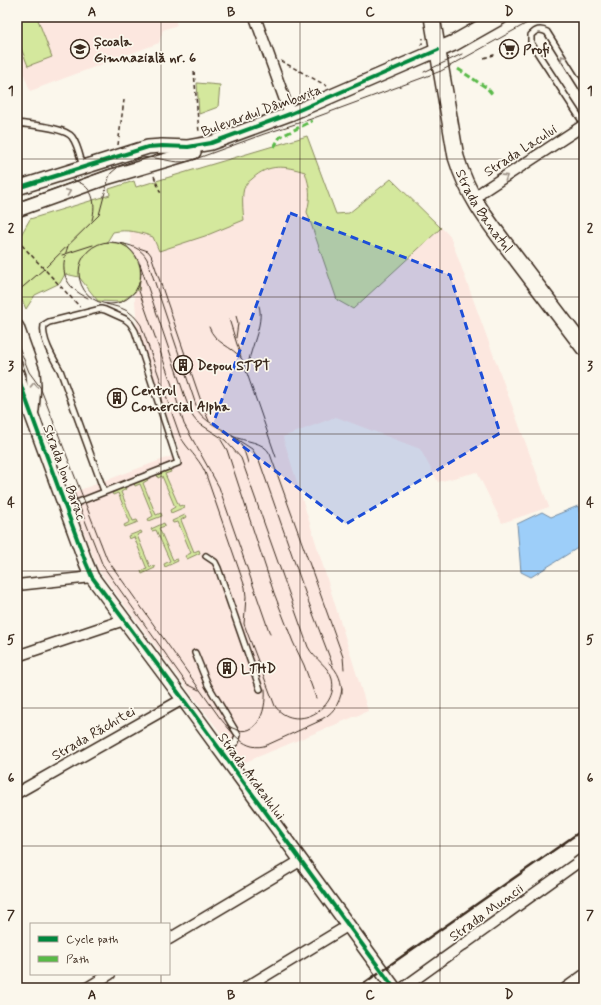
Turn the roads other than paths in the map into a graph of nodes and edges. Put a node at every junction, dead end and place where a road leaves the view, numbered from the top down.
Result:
1 (255, 17) edge
2 (432, 17) edge
3 (500, 17) edge
4 (438, 50) junction
5 (584, 91) edge
6 (290, 114) junction
7 (17, 123) edge
8 (584, 124) edge
9 (206, 144) junction
10 (83, 167) junction
11 (17, 188) edge
12 (474, 200) junction
13 (32, 205) junction
14 (17, 210) edge
15 (17, 221) edge
16 (17, 327) edge
17 (584, 348) edge
18 (17, 375) edge
19 (35, 423) junction
20 (104, 491) junction
21 (66, 507) junction
22 (206, 556) dead end
23 (92, 577) junction
24 (17, 585) edge
25 (124, 620) junction
26 (195, 653) dead end
27 (17, 656) edge
28 (260, 689) dead end
29 (183, 698) junction
30 (222, 753) junction
31 (17, 793) edge
32 (584, 858) edge
33 (300, 861) junction
34 (349, 925) junction
35 (170, 938) edge
36 (108, 975) edge
37 (584, 975) edge
38 (87, 988) edge
39 (245, 988) edge
40 (394, 988) edge
41 (403, 988) edge
42 (566, 988) edge

1 - 6 street
2 - 4 main road, Strada Banatul
3 - 4 main road, Bulevardul Dâmbovița
4 - 6 street, Bulevardul Dâmbovița
4 - 12 main road, Strada Banatul
5 -> 8 lane
6 - 9 street, Bulevardul Dâmbovița
7 - 10 lane
12 -> 8 street, Strada Lacului
9 - 10 street, Bulevardul Dâmbovița
13 -> 9 street, Bulevardul Dâmbovița
10 - 11 street, Bulevardul Dâmbovița
12 - 17 main road, Strada Banatul
13 - 14 street, Bulevardul Dâmbovița
13 - 15 street
19 -> 16 street, Strada Ion Barac
18 - 19 street, Strada Ion Barac
19 - 21 street, Strada Ion Barac
20 - 20 lane
20 - 21 lane
21 - 23 street, Strada Ion Barac
22 - 28 lane
23 - 24 street
23 - 25 street, Strada Ardealului
25 - 27 street
25 - 29 street, Strada Ardealului
26 - 30 lane
29 - 30 street, Strada Ardealului
29 - 31 street, Strada Răchitei
30 - 33 street, Strada Ardealului
32 - 41 street, Strada Muncii
33 - 34 street, Strada Ardealului
33 - 35 street
34 - 39 street
34 - 40 street, Strada Ardealului
36 - 38 street
37 - 42 street

